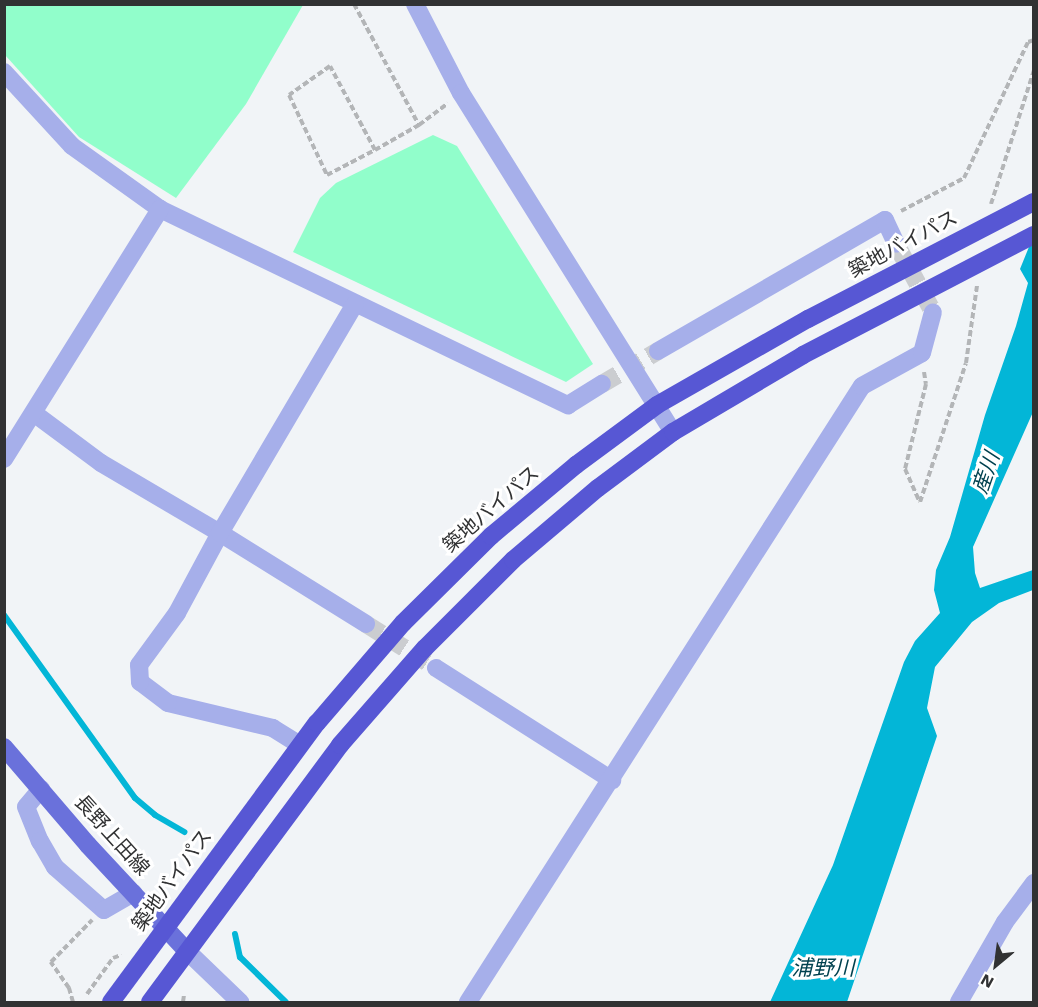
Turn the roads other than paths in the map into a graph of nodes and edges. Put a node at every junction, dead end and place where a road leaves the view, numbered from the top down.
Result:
1 (415, 4) edge
2 (4, 72) edge
3 (1034, 202) edge
4 (160, 209) junction
5 (1034, 235) edge
6 (897, 244) tunnel mouth
7 (355, 304) junction
8 (933, 312) tunnel mouth
9 (658, 351) tunnel mouth
10 (602, 384) tunnel mouth
11 (657, 405) junction
12 (35, 414) junction
13 (673, 432) junction
14 (4, 459) edge
15 (220, 533) junction
16 (366, 624) tunnel mouth
17 (436, 668) tunnel mouth
18 (300, 745) junction
19 (4, 747) edge
20 (612, 780) junction
21 (41, 789) junction
22 (1034, 883) edge
23 (134, 892) junction
24 (166, 927) junction
25 (187, 951) junction
26 (111, 1002) edge
27 (150, 1002) edge
28 (240, 1002) edge
29 (468, 1002) edge
30 (958, 1002) edge

1 - 11 street
2 - 4 street
3 - 11 highway, 築地バイパス
4 - 7 street
4 - 12 street
5 - 13 highway
6 - 9 street
7 - 10 street
7 - 15 street
8 - 20 street
11 - 13 street
11 - 18 highway, 築地バイパス
12 - 14 street
12 - 15 street
13 - 25 highway
15 - 16 street
15 - 18 street
17 - 20 street
18 - 24 highway, 築地バイパス
19 - 21 main road, 長野上田線
20 - 29 street
21 - 23 main road, 長野上田線
21 - 23 street
22 - 30 street
23 - 24 main road, 長野上田線
24 - 25 main road, 長野上田線
24 - 26 highway, 築地バイパス
25 - 27 highway
25 - 28 street

